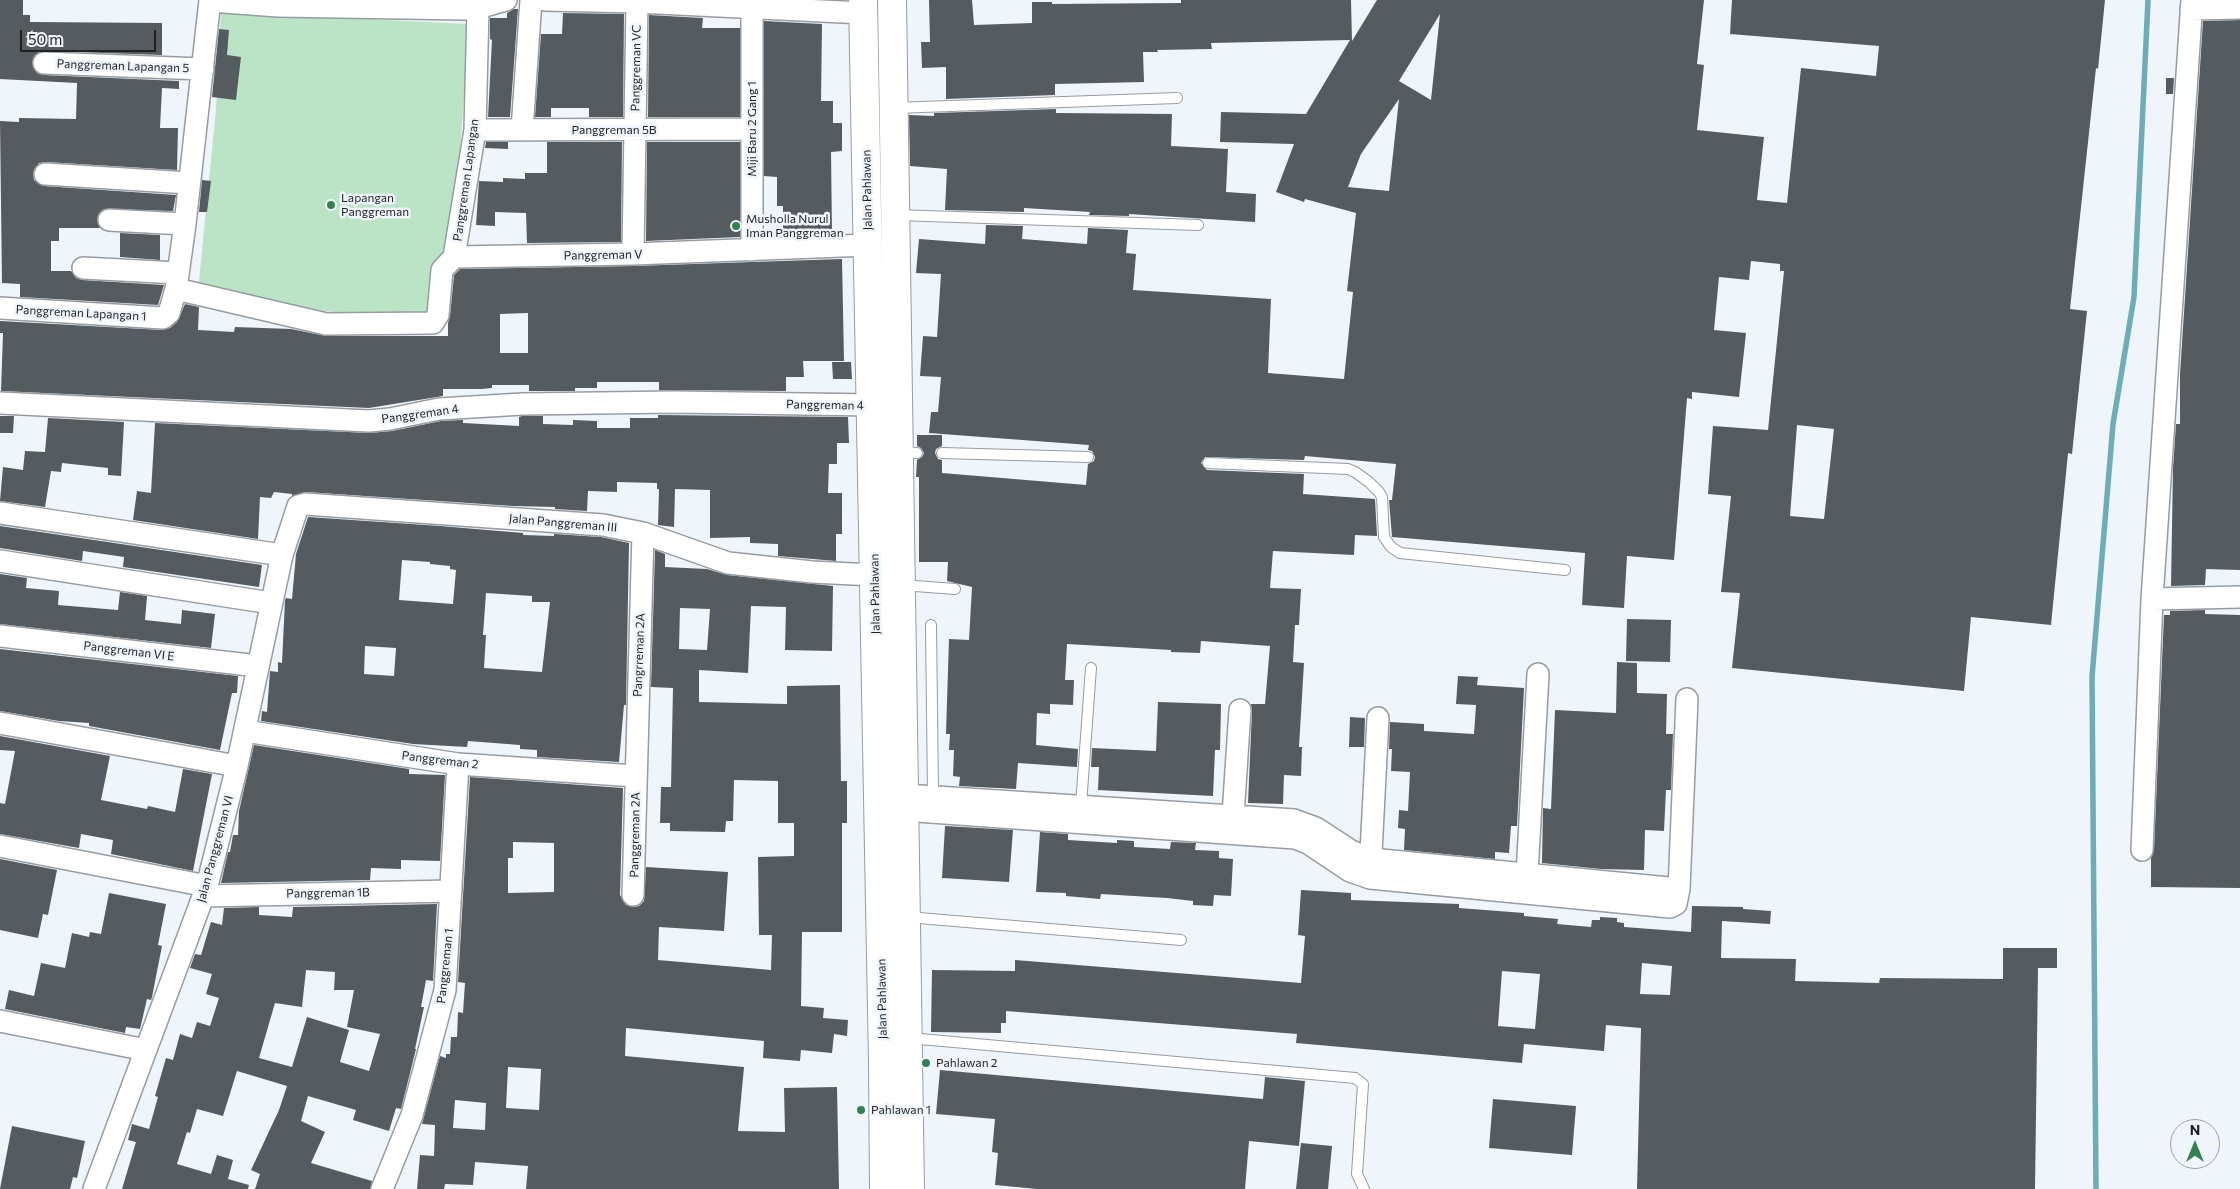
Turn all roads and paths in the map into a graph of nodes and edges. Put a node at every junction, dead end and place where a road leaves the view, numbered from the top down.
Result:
1 (210, 0) edge
2 (506, 0) edge
3 (531, 0) edge
4 (545, 0) edge
5 (892, 0) edge
6 (637, 2) junction
7 (278, 3) edge
8 (377, 3) edge
9 (2192, 5) edge
10 (863, 6) edge
11 (478, 8) junction
12 (752, 8) junction
13 (2240, 8) edge
14 (44, 63) dead end
15 (203, 69) junction
16 (1177, 98) dead end
17 (893, 108) junction
18 (752, 129) junction
19 (475, 130) junction
20 (522, 130) junction
21 (635, 130) junction
22 (45, 174) dead end
23 (189, 183) junction
24 (895, 215) junction
25 (109, 220) dead end
26 (185, 224) junction
27 (1198, 225) dead end
28 (868, 245) junction
29 (752, 250) junction
30 (632, 254) junction
31 (454, 257) junction
32 (83, 268) dead end
33 (177, 281) junction
34 (0, 308) edge
35 (0, 403) edge
36 (871, 405) junction
37 (872, 451) junction
38 (908, 452) junction
39 (942, 453) dead end
40 (1088, 457) dead end
41 (1208, 463) dead end
42 (0, 513) edge
43 (643, 533) junction
44 (282, 556) junction
45 (0, 561) edge
46 (1565, 570) dead end
47 (874, 575) junction
48 (901, 585) junction
49 (956, 588) dead end
50 (2240, 597) edge
51 (2152, 599) junction
52 (271, 603) junction
53 (931, 625) dead end
54 (0, 636) edge
55 (258, 666) junction
56 (1091, 668) dead end
57 (1538, 674) dead end
58 (1687, 699) dead end
59 (1240, 710) dead end
60 (1378, 718) dead end
61 (0, 724) edge
62 (245, 731) junction
63 (458, 764) junction
64 (237, 766) junction
65 (636, 776) junction
66 (933, 795) junction
67 (891, 801) junction
68 (1081, 805) junction
69 (1233, 816) junction
70 (0, 846) edge
71 (2142, 850) dead end
72 (1370, 868) junction
73 (1527, 874) junction
74 (1679, 889) junction
75 (205, 891) junction
76 (451, 891) junction
77 (633, 895) dead end
78 (906, 917) junction
79 (1181, 940) dead end
80 (0, 1021) edge
81 (146, 1050) junction
82 (900, 1055) junction
83 (94, 1189) edge
84 (382, 1189) edge
85 (884, 1189) edge
86 (910, 1189) edge
87 (1364, 1189) edge

1 - 7 street
1 - 15 street
2 - 11 street
3 - 20 street
4 - 6 street
5 - 17 main road, Jalan Pahlawan
6 - 12 street
6 - 21 street, Panggreman VC
7 - 8 street
8 - 11 street
9 - 13 street
9 - 51 street
10 - 12 street
10 - 28 main road, Jalan Pahlawan
11 - 19 street, Panggreman Lapangan
12 - 18 street, Miji Baru 2 Gang 1
14 - 15 street, Panggreman Lapangan 5
15 - 23 street
16 - 17 lane
17 - 24 main road, Jalan Pahlawan
18 - 21 street, Panggreman 5B
18 - 29 street, Miji Baru 2 Gang 1
19 - 20 street, Panggreman 5B
19 - 31 street, Panggreman Lapangan
20 - 21 street, Panggreman 5B
21 - 30 street, Panggreman VC
22 - 23 street
23 - 26 street
24 - 27 lane
24 - 38 main road, Jalan Pahlawan
25 - 26 street
26 - 33 street
28 - 29 street, Panggreman V
28 - 36 main road, Jalan Pahlawan
29 - 30 street, Panggreman V
30 - 31 street, Panggreman V
31 - 33 street, Panggreman Lapangan
32 - 33 street, Panggreman Lapangan
33 - 34 street, Panggreman Lapangan 1
35 - 36 street, Panggreman 4
36 - 37 main road, Jalan Pahlawan
37 - 38 main road
37 - 47 main road, Jalan Pahlawan
38 - 48 main road, Jalan Pahlawan
39 - 40 lane
41 - 46 lane
42 - 44 street
43 - 44 street, Jalan Panggreman III
43 - 47 street, Jalan Panggreman III
43 - 65 street, Pangrreman 2A
44 - 52 street, Jalan Panggreman VI
45 - 52 street
47 - 67 main road, Jalan Pahlawan
48 - 49 lane
48 - 67 main road, Jalan Pahlawan
50 - 51 street
51 - 71 street
52 - 55 street, Jalan Panggreman VI
53 - 66 lane
54 - 55 street, Panggreman VI E
55 - 62 street, Jalan Panggreman VI
56 - 68 lane
57 - 73 street
58 - 74 street
59 - 69 street
60 - 72 street
61 - 64 street
62 - 63 street, Panggreman 2
62 - 64 street, Jalan Panggreman VI
63 - 65 street, Panggreman 2
63 - 76 street, Panggreman 1
64 - 75 street, Jalan Panggreman VI
65 - 77 street, Panggreman 2A
66 - 67 street
66 - 68 street
67 - 72 street
67 - 78 main road, Jalan Pahlawan
67 - 82 main road, Jalan Pahlawan
68 - 69 street
69 - 72 street
70 - 75 street, Panggreman 1B
72 - 73 street
72 - 74 street
73 - 74 street
75 - 76 street, Panggreman 1B
75 - 81 street, Jalan Panggreman VI
76 - 84 street, Panggreman 1
78 - 79 lane
78 - 82 main road, Jalan Pahlawan
80 - 81 street
81 - 83 street, Jalan Panggreman VI
82 - 85 main road, Jalan Pahlawan
82 - 86 main road, Jalan Pahlawan
82 - 87 lane

